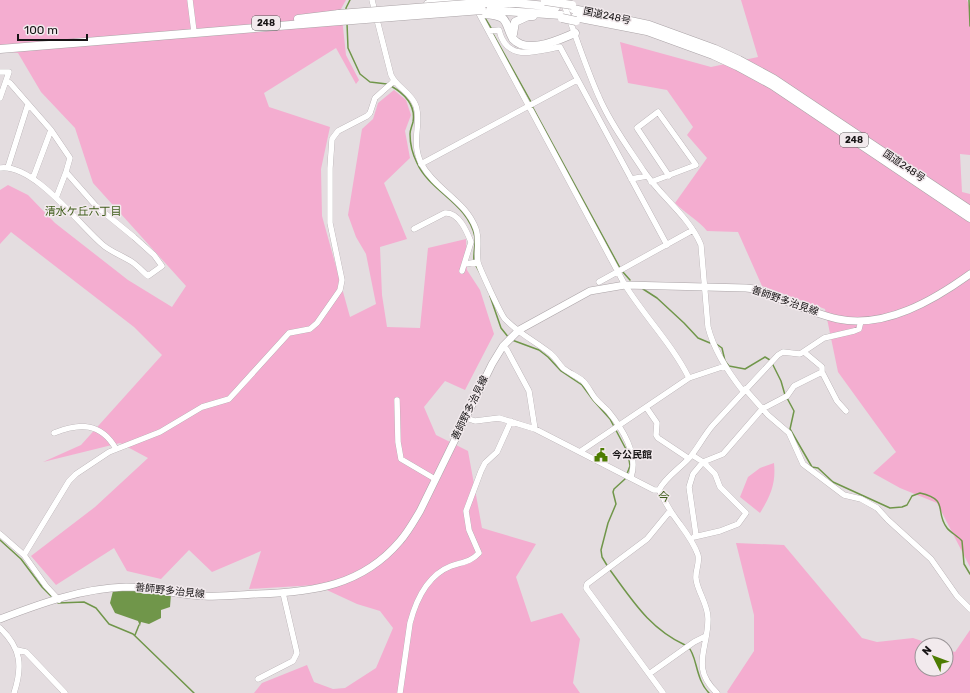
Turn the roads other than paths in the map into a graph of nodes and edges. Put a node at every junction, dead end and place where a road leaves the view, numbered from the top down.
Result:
1 (190, 0) edge
2 (372, 0) edge
3 (456, 0) edge
4 (530, 0) edge
5 (562, 0) edge
6 (479, 7) edge
7 (390, 10) junction
8 (575, 12) junction
9 (562, 17) junction
10 (339, 18) junction
11 (492, 31) junction
12 (194, 32) junction
13 (575, 33) junction
14 (513, 39) junction
15 (0, 49) edge
16 (0, 72) edge
17 (577, 80) junction
18 (6, 81) junction
19 (392, 82) junction
20 (0, 98) edge
21 (28, 104) junction
22 (531, 104) junction
23 (51, 130) junction
24 (421, 164) junction
25 (8, 166) junction
26 (0, 168) edge
27 (66, 172) junction
28 (647, 176) junction
29 (669, 176) junction
30 (33, 178) junction
31 (631, 179) junction
32 (652, 182) junction
33 (56, 198) junction
34 (970, 210) edge
35 (970, 218) edge
36 (414, 229) dead end
37 (693, 230) junction
38 (471, 242) junction
39 (479, 243) junction
40 (667, 245) junction
41 (475, 263) junction
42 (464, 264) junction
43 (621, 269) junction
44 (462, 271) dead end
45 (970, 274) edge
46 (599, 282) dead end
47 (625, 285) junction
48 (706, 287) junction
49 (861, 321) junction
50 (519, 330) junction
51 (507, 341) junction
52 (804, 352) junction
53 (725, 366) junction
54 (822, 372) junction
55 (689, 378) junction
56 (744, 390) junction
57 (397, 400) dead end
58 (646, 407) junction
59 (762, 409) junction
60 (846, 411) dead end
61 (466, 418) junction
62 (511, 421) junction
63 (616, 428) junction
64 (535, 429) junction
65 (54, 433) dead end
66 (116, 448) junction
67 (580, 451) junction
68 (690, 457) junction
69 (703, 462) junction
70 (631, 477) junction
71 (435, 479) junction
72 (659, 490) junction
73 (670, 510) junction
74 (0, 534) edge
75 (694, 537) junction
76 (24, 555) junction
77 (283, 593) junction
78 (59, 600) junction
79 (970, 609) edge
80 (0, 619) edge
81 (0, 628) edge
82 (706, 636) junction
83 (17, 650) junction
84 (649, 674) junction
85 (258, 679) dead end
86 (14, 693) edge
87 (65, 693) edge
88 (400, 693) edge
89 (663, 693) edge
90 (717, 693) edge

1 - 12 street
2 - 19 street
3 - 7 highway, bridge
4 - 8 highway, bridge
5 - 13 street
6 - 7 highway, 国道248号 / 248, bridge
6 - 8 highway, 国道248号 / 248
6 - 9 highway, 国道248号 / 248
6 - 10 highway, 国道248号 / 248, bridge
6 - 11 street
6 - 14 highway
7 - 10 highway, 国道248号 / 248, bridge
8 - 9 highway, 国道248号 / 248
8 - 34 highway, 国道248号 / 248
8 - 35 highway, 国道248号 / 248
9 - 14 highway
10 - 12 highway, 国道248号 / 248
11 - 17 street
11 - 22 street
12 - 15 highway, 国道248号 / 248
13 - 14 highway
13 - 28 street
16 - 18 street
17 - 22 street
17 - 31 street
18 - 20 street
18 - 21 street
19 - 24 street
19 - 66 street
21 - 23 street
21 - 25 street
22 - 24 street
22 - 43 street
23 - 27 street
23 - 30 street
24 - 39 street
25 - 26 street
25 - 30 street
27 - 33 street
27 - 33 street
28 - 31 street
28 - 32 street
29 - 29 street
29 - 32 street
30 - 33 street
31 - 40 street
32 - 37 street
36 - 38 street
37 - 40 street
37 - 48 street
38 - 39 street
38 - 42 street
39 - 41 street
40 - 43 street
41 - 42 street
41 - 50 street
42 - 44 street
43 - 46 street
43 - 47 street
45 - 49 main road, 善師野多治見線
47 - 48 main road, 善師野多治見線
47 - 50 main road, 善師野多治見線
47 - 55 street
48 - 49 main road, 善師野多治見線
48 - 53 street
49 - 52 street
50 - 51 main road, 善師野多治見線
50 - 63 street
51 - 61 main road, 善師野多治見線
51 - 64 street
52 - 54 street
52 - 56 street
53 - 55 street
53 - 56 street
54 - 59 street
54 - 60 street
55 - 58 street
56 - 59 street
56 - 68 street
57 - 71 street
58 - 63 street
58 - 68 street
59 - 69 street
59 - 79 street
61 - 62 street
61 - 71 main road, 善師野多治見線
62 - 64 street
62 - 88 street
63 - 67 street
63 - 70 street
64 - 67 street
65 - 66 street
66 - 76 street
67 - 70 street
68 - 69 street
68 - 72 street
69 - 75 street
69 - 75 street
70 - 72 street
71 - 77 main road, 善師野多治見線
72 - 73 street
73 - 75 street
73 - 84 street
74 - 76 street
75 - 82 street
76 - 78 street
77 - 78 main road, 善師野多治見線
77 - 85 street
78 - 80 main road, 善師野多治見線
81 - 83 street
82 - 84 street
82 - 90 street
83 - 86 street
83 - 87 street
84 - 89 street

